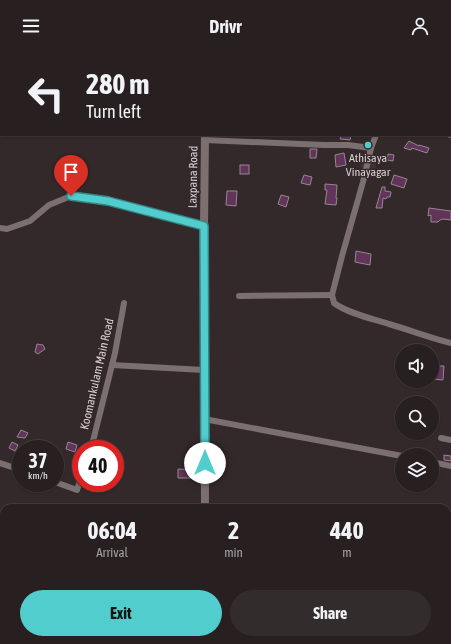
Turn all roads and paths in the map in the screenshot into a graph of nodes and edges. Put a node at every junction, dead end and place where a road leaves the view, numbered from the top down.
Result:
1 (376, 136) edge
2 (205, 137) edge
3 (371, 148) junction
4 (204, 226) junction
5 (0, 228) edge
6 (332, 295) junction
7 (239, 296) dead end
8 (124, 303) dead end
9 (451, 343) edge
10 (112, 365) junction
11 (204, 370) junction
12 (204, 418) junction
13 (441, 438) dead end
14 (93, 440) edge
15 (451, 440) edge
16 (395, 455) edge
17 (0, 463) edge
18 (439, 463) edge
19 (451, 466) edge
20 (12, 467) edge
21 (205, 504) edge

1 - 3 street
2 - 3 street
2 - 4 street, Laxpana Road
3 - 6 street
4 - 5 street
4 - 11 street, Laxpana Road
6 - 7 street
6 - 9 street
8 - 10 street, Koomankulam Main Road
10 - 11 street
10 - 14 street, Koomankulam Main Road
11 - 12 street, Laxpana Road
12 - 16 street
12 - 21 street, Laxpana Road
13 - 15 street
17 - 20 street
18 - 19 street

